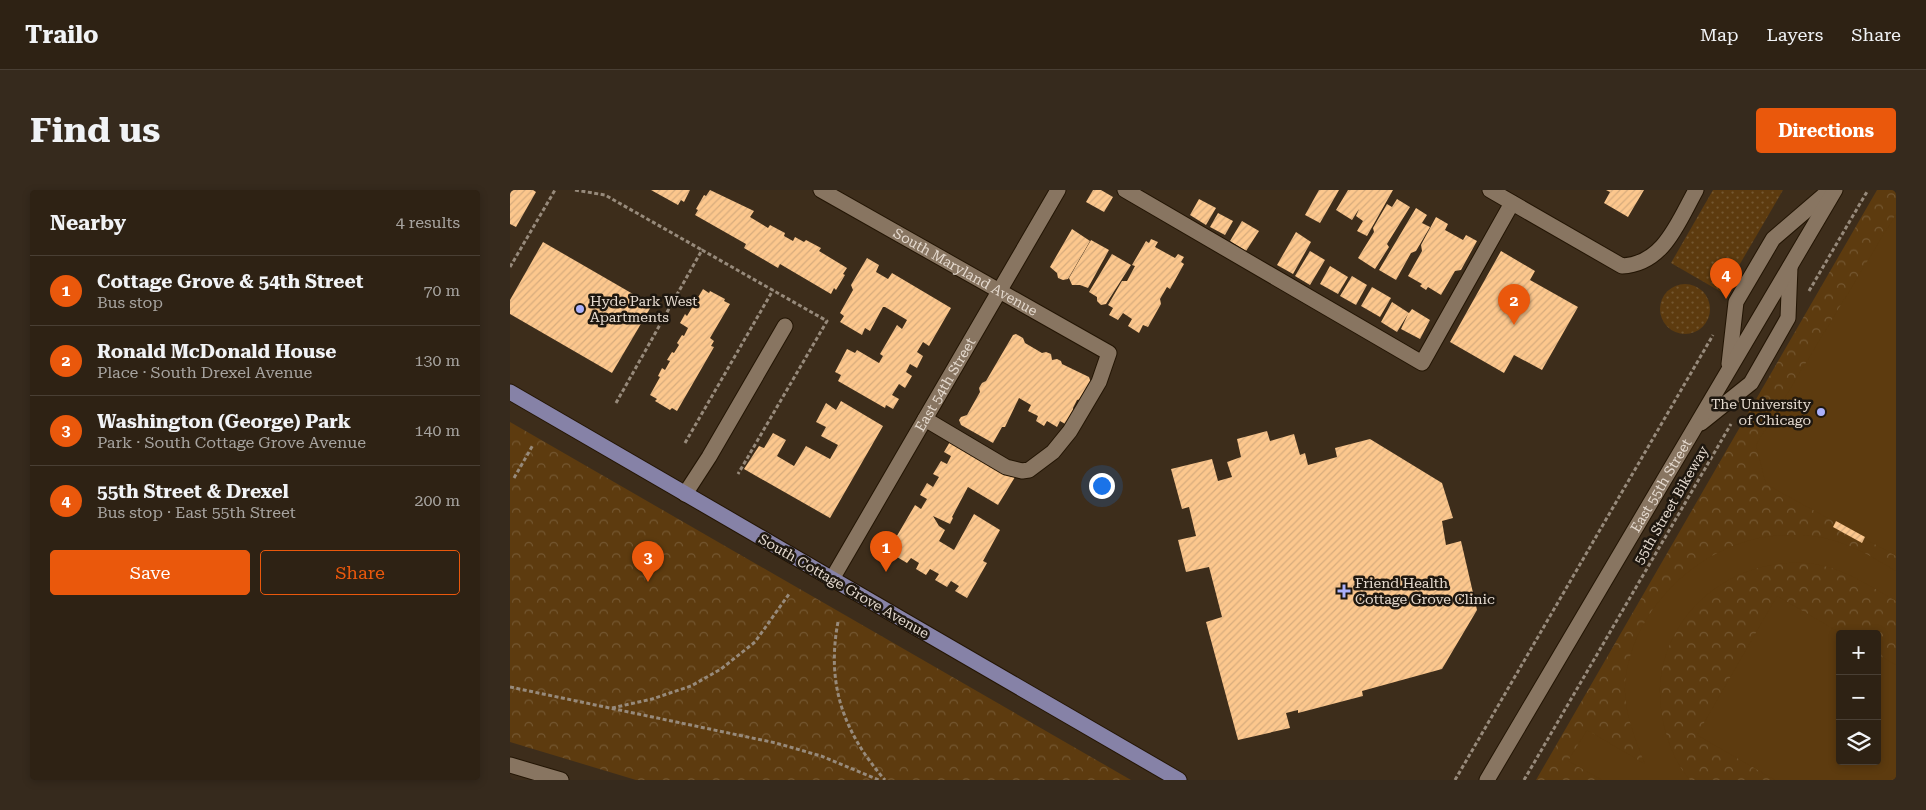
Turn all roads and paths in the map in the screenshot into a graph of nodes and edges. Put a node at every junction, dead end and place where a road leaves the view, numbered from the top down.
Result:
1 (555, 190) edge
2 (575, 190) edge
3 (821, 190) edge
4 (1058, 190) edge
5 (1125, 190) edge
6 (1490, 190) edge
7 (1696, 190) edge
8 (1830, 190) edge
9 (1835, 190) edge
10 (1868, 190) edge
11 (1512, 203) junction
12 (702, 250) junction
13 (1790, 266) junction
14 (510, 267) edge
15 (773, 290) junction
16 (1000, 292) junction
17 (1808, 293) dead end
18 (785, 326) dead end
19 (1718, 327) dead end
20 (1729, 370) junction
21 (510, 392) edge
22 (616, 403) dead end
23 (925, 420) junction
24 (1733, 421) dead end
25 (1694, 429) junction
26 (685, 443) dead end
27 (533, 445) dead end
28 (738, 474) dead end
29 (514, 478) dead end
30 (685, 494) junction
31 (832, 579) junction
32 (789, 594) dead end
33 (838, 622) dead end
34 (510, 687) edge
35 (610, 709) junction
36 (510, 765) edge
37 (561, 780) edge
38 (879, 780) edge
39 (885, 780) edge
40 (1179, 780) edge
41 (1455, 780) edge
42 (1487, 780) edge
43 (1524, 780) edge

1 - 14 path
2 - 12 path
3 - 16 street, South Maryland Avenue
4 - 16 street, East 54th Street
5 - 11 street
6 - 11 street
7 - 11 street
8 - 20 street
9 - 13 street, East 55th Street
10 - 17 path
12 - 15 path
12 - 22 path
13 - 20 street, East 55th Street
13 - 25 street
15 - 26 path
15 - 28 path
16 - 23 street, East 54th Street
16 - 23 street, South Maryland Avenue
18 - 30 street
19 - 41 path
20 - 25 street, East 55th Street
21 - 30 main road, South Cottage Grove Avenue
23 - 31 street, East 54th Street
24 - 43 path, 55th Street Bikeway
25 - 42 street, East 55th Street
27 - 29 path
30 - 31 main road, South Cottage Grove Avenue
31 - 40 main road, South Cottage Grove Avenue
32 - 35 path
33 - 39 path
34 - 35 path
35 - 38 path
36 - 37 street

